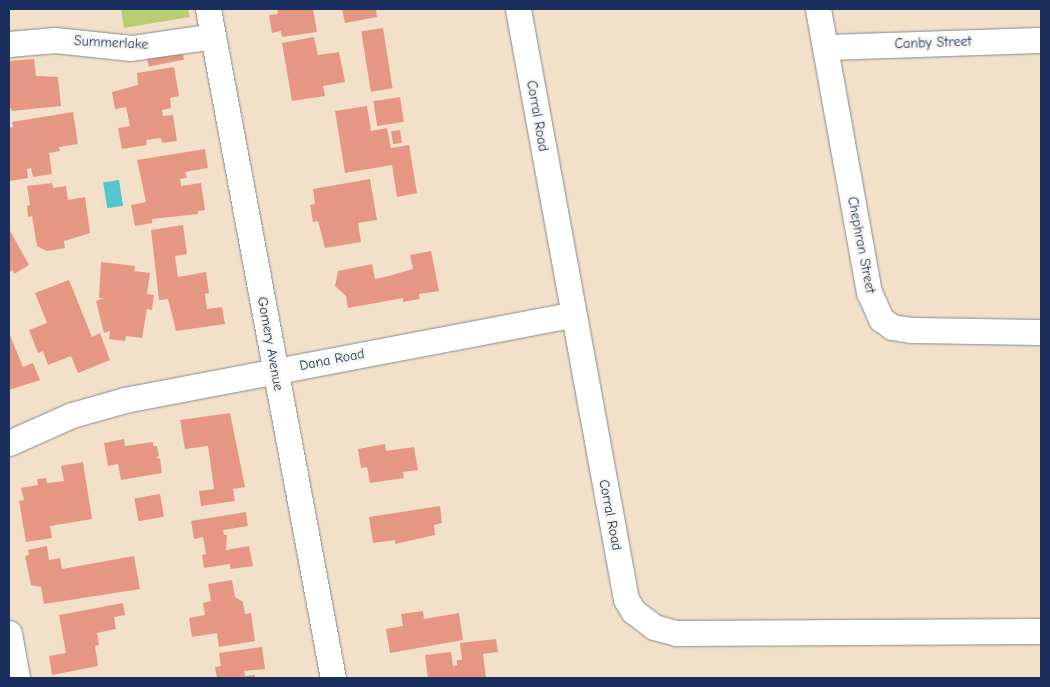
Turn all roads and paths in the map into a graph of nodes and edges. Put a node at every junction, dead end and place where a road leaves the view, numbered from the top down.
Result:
1 (208, 9) edge
2 (518, 9) edge
3 (818, 9) edge
4 (214, 36) junction
5 (1041, 40) edge
6 (9, 44) edge
7 (825, 47) junction
8 (572, 315) junction
9 (1041, 332) edge
10 (275, 370) junction
11 (9, 443) edge
12 (1041, 631) edge
13 (9, 634) edge
14 (16, 678) edge
15 (333, 678) edge

1 - 4 street, Gomery Avenue
2 - 8 street, Corral Road
3 - 7 street, Chephran Street
4 - 6 street, Summerlake
4 - 10 street, Gomery Avenue
5 - 7 street, Canby Street
7 - 9 street, Chephran Street
8 - 10 street, Dana Road
8 - 12 street, Corral Road
10 - 11 street, Dana Road
10 - 15 street, Gomery Avenue
13 - 14 street

